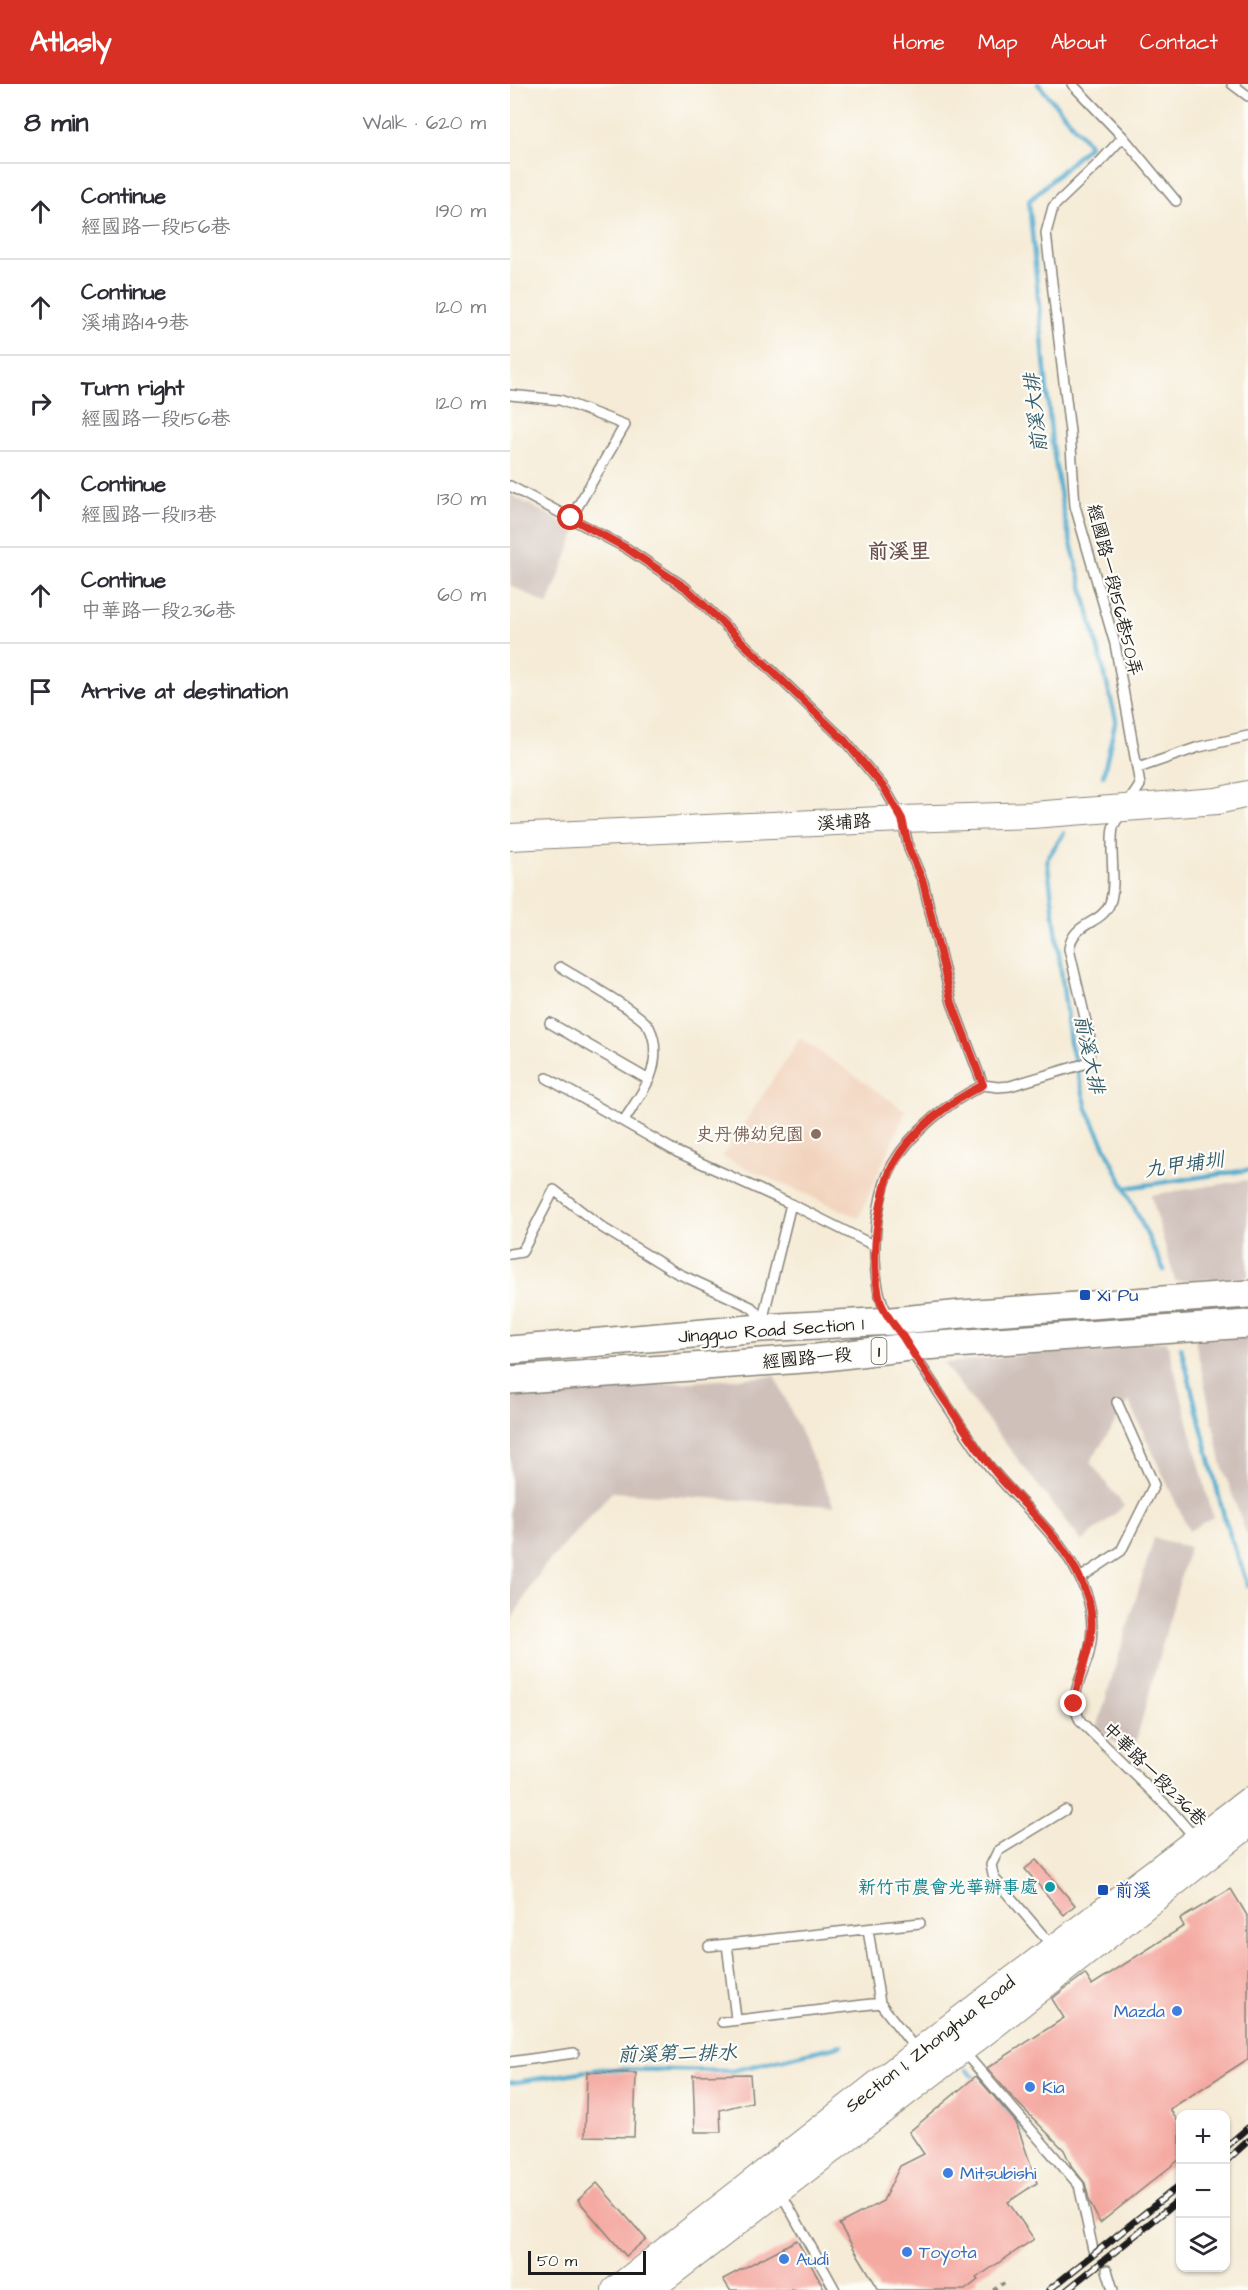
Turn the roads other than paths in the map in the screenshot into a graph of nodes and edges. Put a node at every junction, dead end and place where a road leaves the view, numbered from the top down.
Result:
1 (1072, 84) edge
2 (1232, 84) edge
3 (1248, 96) edge
4 (1123, 137) junction
5 (1176, 201) dead end
6 (510, 394) edge
7 (510, 486) edge
8 (571, 518) junction
9 (1248, 736) edge
10 (1138, 768) junction
11 (1248, 794) edge
12 (1126, 808) junction
13 (902, 819) junction
14 (510, 837) edge
15 (560, 967) dead end
16 (550, 1023) dead end
17 (547, 1078) dead end
18 (649, 1080) junction
19 (983, 1085) junction
20 (624, 1121) junction
21 (791, 1204) junction
22 (875, 1246) junction
23 (510, 1254) edge
24 (1248, 1294) edge
25 (1248, 1324) edge
26 (761, 1328) junction
27 (901, 1334) junction
28 (510, 1350) edge
29 (510, 1380) edge
30 (1117, 1402) dead end
31 (1080, 1578) junction
32 (1248, 1801) edge
33 (1065, 1810) dead end
34 (1248, 1825) edge
35 (1203, 1847) junction
36 (920, 1923) dead end
37 (868, 1930) junction
38 (727, 1944) junction
39 (709, 1946) dead end
40 (1053, 1948) junction
41 (880, 2003) junction
42 (736, 2019) junction
43 (722, 2022) dead end
44 (954, 2040) junction
45 (574, 2053) dead end
46 (926, 2061) junction
47 (510, 2062) edge
48 (779, 2190) junction
49 (1092, 2250) dead end
50 (1107, 2270) dead end
51 (615, 2290) edge
52 (649, 2290) edge
53 (835, 2290) edge
54 (1113, 2290) edge

1 - 4 lane
2 - 3 lane
4 - 5 lane
4 - 10 lane, 經國路一段156巷50弄
6 - 8 lane
7 - 8 lane
8 - 13 lane
9 - 10 lane
10 - 12 lane, 經國路一段156巷50弄
11 - 12 street, 溪埔路
12 - 13 street, 溪埔路
12 - 19 lane, 經國路一段156巷50弄
13 - 14 street, 溪埔路
13 - 19 lane
15 - 18 lane
16 - 18 lane
17 - 20 lane
18 - 20 lane
19 - 22 lane
20 - 21 lane
21 - 22 lane
21 - 26 lane
22 - 27 lane
23 - 26 lane
24 - 27 main road, Jingguo Road Section 1 / 1
25 - 27 main road, 經國路一段 / 1
26 - 27 main road, Jingguo Road Section 1 / 1
26 - 28 main road, Jingguo Road Section 1 / 1
27 - 29 main road, 經國路一段 / 1
27 - 31 lane
30 - 31 lane
31 - 35 lane, 中華路一段236巷
32 - 35 street, Section 1, Zhonghua Road
33 - 40 lane
34 - 35 street, Section 1, Zhonghua Road
35 - 40 street, Section 1, Zhonghua Road
35 - 44 street, Section 1, Zhonghua Road
36 - 37 lane
37 - 38 lane
37 - 41 lane
38 - 39 lane
38 - 42 lane
40 - 44 street, Section 1, Zhonghua Road
41 - 42 lane
41 - 46 lane
42 - 43 lane
44 - 46 street, Section 1, Zhonghua Road
44 - 49 lane
45 - 47 lane
46 - 48 street, Section 1, Zhonghua Road
46 - 51 street, Section 1, Zhonghua Road
48 - 52 street, Section 1, Zhonghua Road
48 - 53 lane
50 - 54 lane

